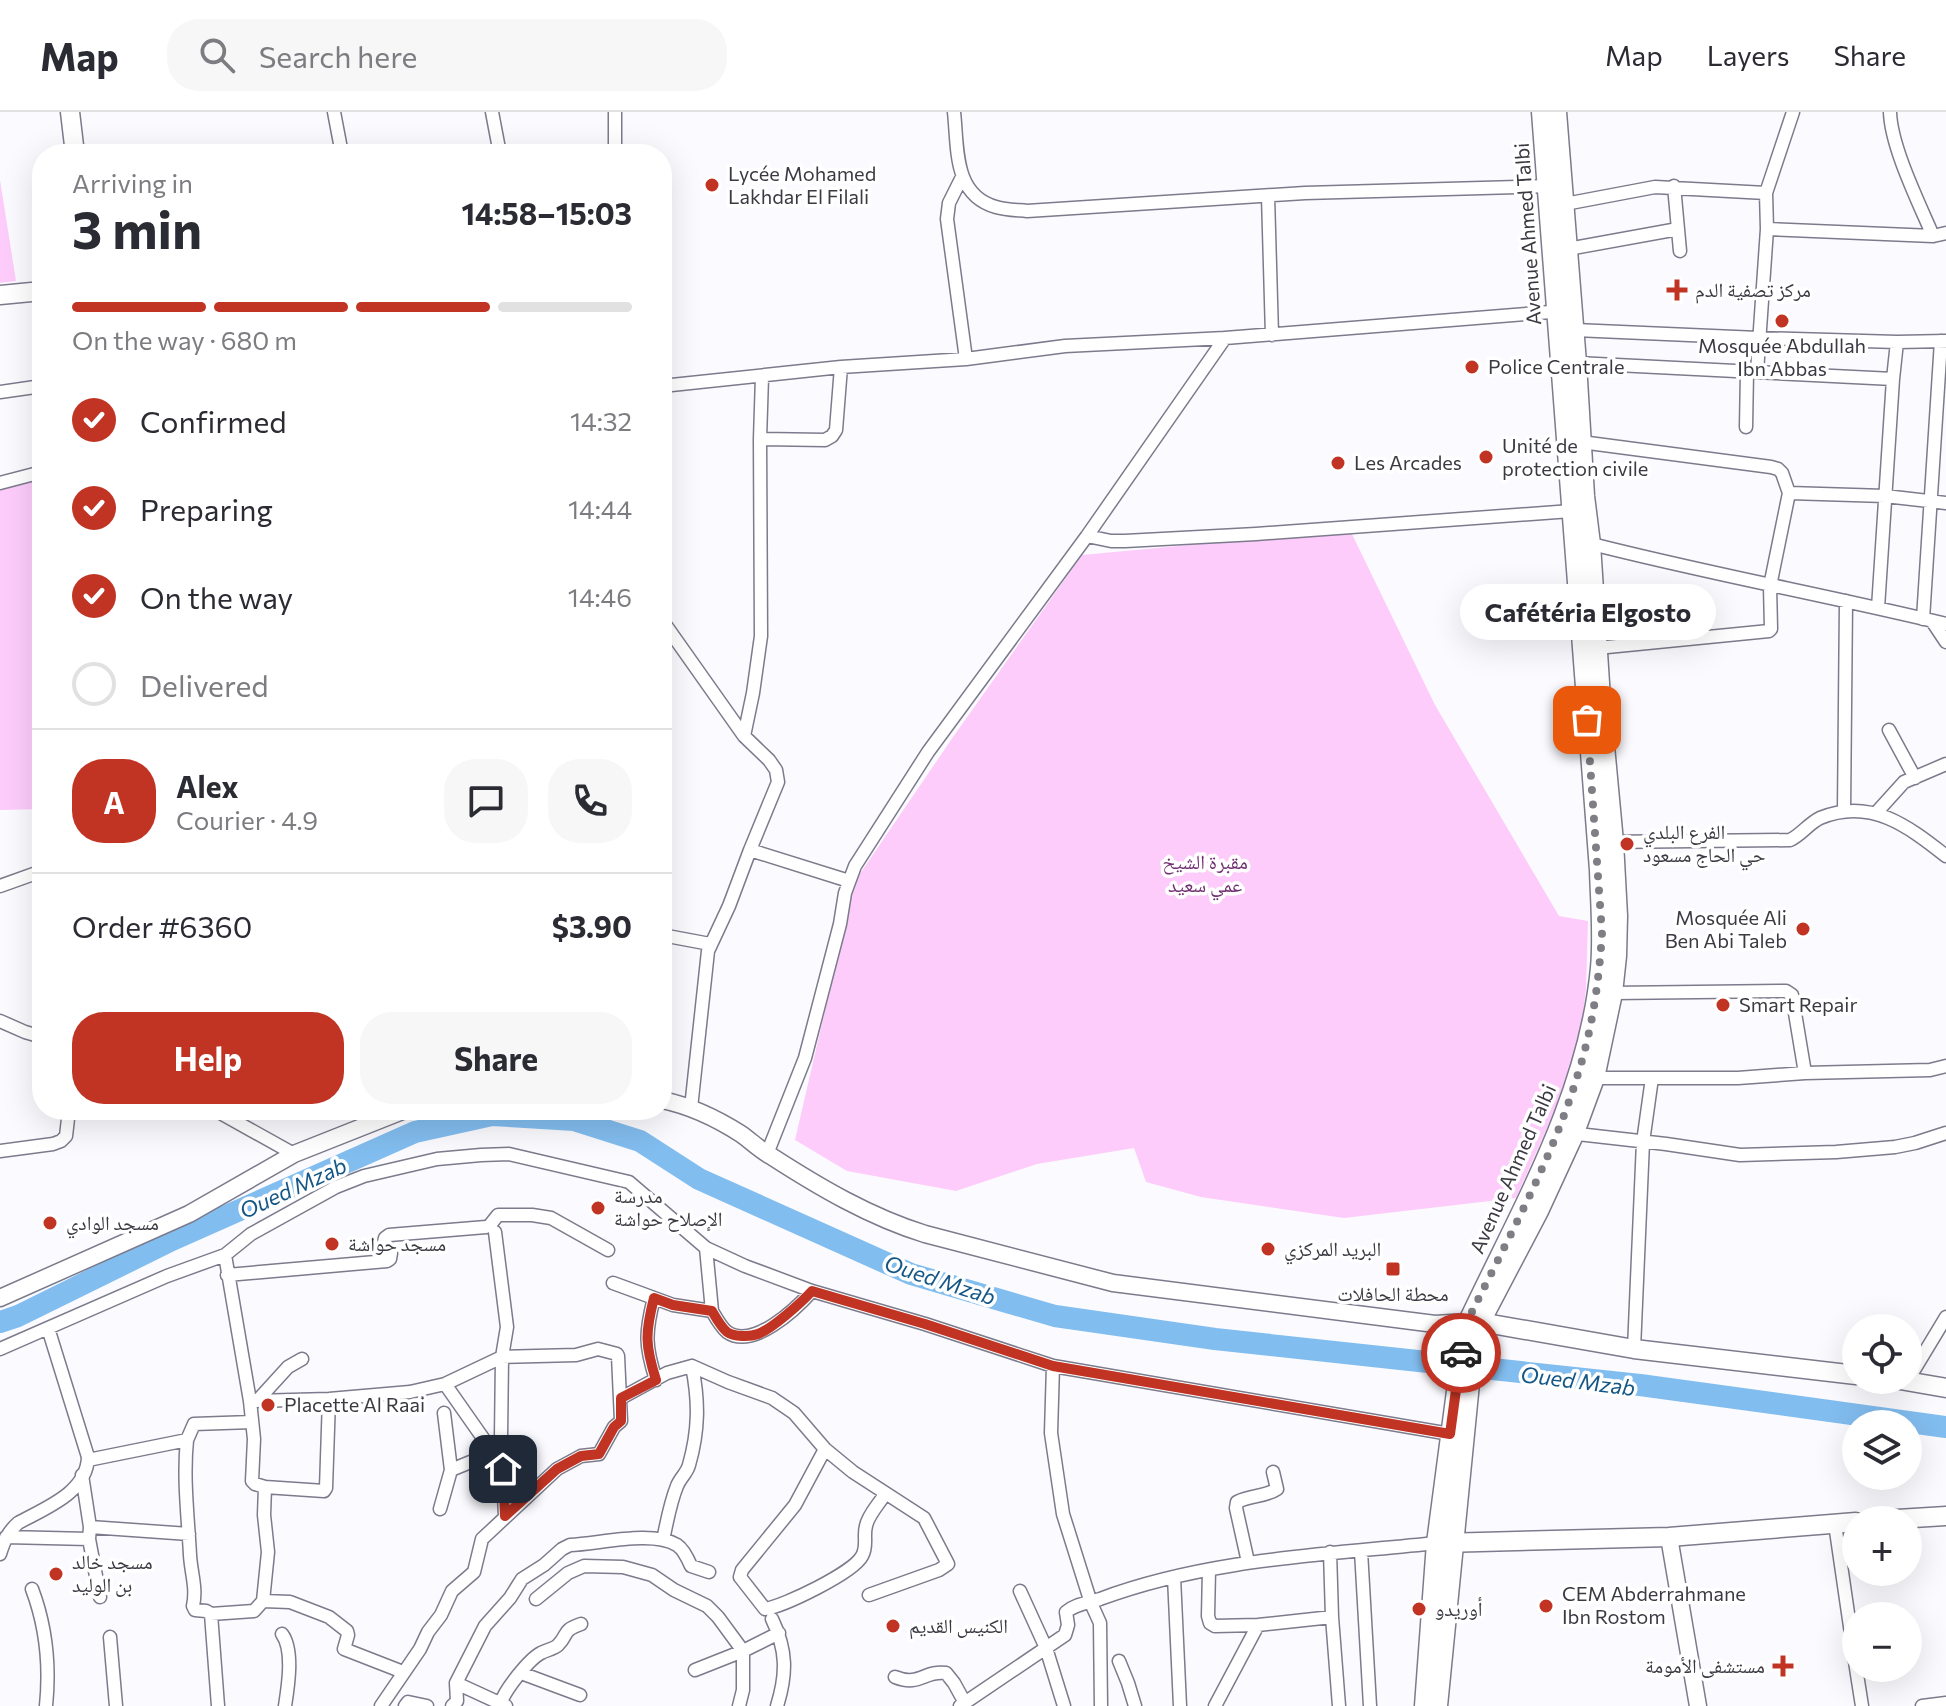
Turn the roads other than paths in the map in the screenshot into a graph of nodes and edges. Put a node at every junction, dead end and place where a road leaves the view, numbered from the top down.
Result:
1 (70, 112) edge
2 (334, 112) edge
3 (492, 112) edge
4 (615, 112) edge
5 (954, 112) edge
6 (1541, 112) edge
7 (1557, 112) edge
8 (1793, 112) edge
9 (1890, 112) edge
10 (74, 144) edge
11 (340, 144) edge
12 (498, 144) edge
13 (615, 144) edge
14 (962, 177) junction
15 (1674, 186) junction
16 (1559, 192) junction
17 (1766, 193) junction
18 (1268, 196) junction
19 (1678, 229) junction
20 (1767, 229) junction
21 (1940, 235) edge
22 (1568, 249) junction
23 (1680, 251) dead end
24 (32, 292) edge
25 (0, 295) edge
26 (1564, 311) junction
27 (1575, 330) junction
28 (1272, 335) junction
29 (1225, 338) junction
30 (1758, 338) junction
31 (1943, 341) edge
32 (1897, 342) junction
33 (966, 359) junction
34 (1577, 363) junction
35 (841, 367) junction
36 (1752, 372) junction
37 (762, 377) junction
38 (1893, 379) junction
39 (672, 385) edge
40 (32, 387) edge
41 (0, 392) edge
42 (1746, 427) dead end
43 (760, 439) junction
44 (1581, 442) junction
45 (32, 475) edge
46 (0, 483) edge
47 (1789, 493) junction
48 (1885, 496) junction
49 (1930, 502) junction
50 (1946, 503) edge
51 (1571, 511) junction
52 (1087, 536) junction
53 (1582, 542) junction
54 (1770, 586) junction
55 (1846, 601) junction
56 (1878, 608) junction
57 (1928, 620) junction
58 (1946, 624) edge
59 (672, 634) edge
60 (1946, 642) edge
61 (1597, 648) junction
62 (1889, 730) dead end
63 (744, 736) junction
64 (1946, 764) edge
65 (1915, 778) junction
66 (1844, 811) junction
67 (1876, 813) junction
68 (1605, 842) junction
69 (750, 850) junction
70 (1946, 856) edge
71 (32, 875) edge
72 (849, 881) junction
73 (0, 886) edge
74 (672, 937) edge
75 (710, 944) junction
76 (1613, 993) junction
77 (0, 1021) edge
78 (32, 1034) edge
79 (1946, 1066) edge
80 (1805, 1073) junction
81 (1595, 1078) junction
82 (1652, 1078) junction
83 (672, 1103) edge
84 (691, 1108) junction
85 (68, 1120) edge
86 (233, 1120) edge
87 (380, 1120) edge
88 (1566, 1133) junction
89 (1946, 1133) edge
90 (1643, 1142) junction
91 (0, 1151) edge
92 (294, 1154) junction
93 (767, 1154) junction
94 (495, 1232) dead end
95 (706, 1248) junction
96 (608, 1250) dead end
97 (225, 1255) junction
98 (227, 1275) junction
99 (613, 1283) dead end
100 (812, 1291) junction
101 (0, 1298) edge
102 (654, 1298) junction
103 (712, 1311) junction
104 (1946, 1317) edge
105 (1471, 1327) junction
106 (48, 1328) junction
107 (0, 1349) edge
108 (1634, 1349) junction
109 (502, 1357) junction
110 (1922, 1357) edge
111 (302, 1359) dead end
112 (692, 1366) junction
113 (1053, 1366) junction
114 (1842, 1373) edge
115 (656, 1380) junction
116 (1922, 1383) edge
117 (445, 1384) junction
118 (1946, 1388) edge
119 (621, 1398) junction
120 (329, 1399) junction
121 (253, 1401) junction
122 (444, 1413) dead end
123 (252, 1422) junction
124 (1455, 1431) junction
125 (187, 1440) junction
126 (497, 1448) junction
127 (825, 1449) junction
128 (88, 1460) junction
129 (451, 1470) junction
130 (1273, 1472) dead end
131 (82, 1475) junction
132 (265, 1487) junction
133 (885, 1494) junction
134 (440, 1509) dead end
135 (505, 1516) junction
136 (1946, 1516) edge
137 (1922, 1517) edge
138 (1842, 1523) edge
139 (1835, 1524) junction
140 (89, 1533) junction
141 (189, 1534) junction
142 (6, 1537) junction
143 (1669, 1537) junction
144 (663, 1540) junction
145 (1445, 1543) junction
146 (1361, 1551) junction
147 (1330, 1552) junction
148 (0, 1554) edge
149 (1248, 1562) junction
150 (1209, 1570) junction
151 (709, 1572) dead end
152 (1174, 1577) junction
153 (32, 1589) dead end
154 (1020, 1591) dead end
155 (869, 1595) dead end
156 (100, 1597) dead end
157 (536, 1599) dead end
158 (263, 1601) junction
159 (1846, 1602) edge
160 (1091, 1603) junction
161 (211, 1614) junction
162 (1332, 1617) junction
163 (772, 1619) dead end
164 (581, 1624) dead end
165 (1258, 1625) junction
166 (779, 1633) junction
167 (282, 1634) dead end
168 (110, 1637) dead end
169 (1046, 1648) junction
170 (743, 1651) junction
171 (1119, 1661) dead end
172 (695, 1670) dead end
173 (403, 1672) junction
174 (521, 1673) junction
175 (895, 1677) dead end
176 (1858, 1682) edge
177 (456, 1683) junction
178 (580, 1695) dead end
179 (1946, 1703) edge
180 (504, 1705) edge
181 (963, 1705) edge
182 (46, 1706) edge
183 (116, 1706) edge
184 (218, 1706) edge
185 (285, 1706) edge
186 (381, 1706) edge
187 (405, 1706) edge
188 (427, 1706) edge
189 (452, 1706) edge
190 (739, 1706) edge
191 (777, 1706) edge
192 (1064, 1706) edge
193 (1101, 1706) edge
194 (1135, 1706) edge
195 (1180, 1706) edge
196 (1215, 1706) edge
197 (1339, 1706) edge
198 (1370, 1706) edge
199 (1424, 1706) edge
200 (1438, 1706) edge
201 (1698, 1706) edge
202 (1862, 1706) edge
203 (1922, 1706) edge

1 - 10 main road
2 - 11 street
3 - 12 street
4 - 13 street
5 - 14 street
6 - 16 main road, Avenue Ahmed Talbi
7 - 16 main road
8 - 17 street
9 - 21 street
14 - 18 street
14 - 33 street
15 - 16 street
15 - 17 street
15 - 19 street
16 - 18 street
16 - 22 main road
16 - 26 main road, Avenue Ahmed Talbi
17 - 20 street
18 - 28 street
19 - 22 street
19 - 23 street
20 - 21 street
20 - 30 street
22 - 26 main road
24 - 25 main road
26 - 27 main road
26 - 28 street
26 - 51 main road, Avenue Ahmed Talbi
27 - 30 street
27 - 34 main road
28 - 29 street
29 - 33 street
29 - 52 street
30 - 32 street
30 - 36 street
31 - 32 street
31 - 49 street
32 - 38 street
33 - 35 street
34 - 36 street
34 - 44 main road
35 - 37 street
35 - 43 street
36 - 38 street
36 - 42 street
37 - 39 street
37 - 43 street
38 - 48 street
40 - 41 street
43 - 63 street
44 - 47 street
44 - 53 main road
45 - 46 street
47 - 48 street
47 - 54 street
48 - 49 street
48 - 56 street
49 - 50 street
49 - 57 street
51 - 52 street
51 - 53 main road, Avenue Ahmed Talbi
52 - 72 street
53 - 54 street
53 - 61 main road
53 - 68 main road, Avenue Ahmed Talbi
54 - 55 street
54 - 61 street
55 - 56 street
55 - 66 street
56 - 57 street
57 - 58 street
57 - 60 street
59 - 63 street
61 - 68 main road
62 - 65 street
63 - 69 street
64 - 65 street
65 - 67 street
66 - 67 street
66 - 68 street
67 - 70 street
68 - 76 main road
68 - 88 main road, Avenue Ahmed Talbi
69 - 72 street
69 - 75 street
71 - 73 street
72 - 93 street
74 - 75 street
75 - 84 street
76 - 80 street
76 - 81 main road
77 - 78 street
79 - 80 street
80 - 82 street
81 - 82 street
81 - 88 main road
82 - 90 street
83 - 84 street
84 - 93 street
85 - 91 street
86 - 92 street
87 - 92 street
88 - 90 street
88 - 105 main road, Avenue Ahmed Talbi
89 - 90 street
90 - 108 street
92 - 101 street
93 - 105 street
94 - 109 street
95 - 97 street
95 - 100 street
95 - 103 street
96 - 98 street
97 - 98 street
97 - 106 street
98 - 121 street
99 - 102 street
100 - 103 street
100 - 113 street
102 - 103 street
102 - 115 street
104 - 110 street
105 - 108 main road
105 - 124 main road, Avenue Ahmed Talbi
106 - 107 street
106 - 128 street
108 - 114 main road
109 - 117 street
109 - 119 street
109 - 126 street
111 - 121 street
112 - 115 street
112 - 127 street
112 - 144 street
113 - 124 street
113 - 160 street
115 - 119 street
116 - 118 main road
117 - 120 street
117 - 126 street
119 - 135 street
120 - 121 street
120 - 132 street
121 - 123 street
122 - 129 street
123 - 125 street
123 - 132 street
124 - 145 main road
125 - 128 street
125 - 141 street
126 - 129 street
126 - 135 street
127 - 133 street
127 - 133 street
128 - 131 street
129 - 134 street
130 - 149 street
131 - 140 street
131 - 142 street
132 - 158 street
133 - 155 street
135 - 173 street
136 - 137 main road
138 - 139 main road
139 - 143 main road
139 - 159 street
140 - 141 street
140 - 142 street
140 - 156 street
141 - 161 street
142 - 148 street
143 - 145 main road
143 - 201 street
144 - 151 street
144 - 177 street
145 - 146 street
145 - 199 main road
145 - 200 main road
146 - 147 street
146 - 198 street
147 - 149 street
147 - 162 street
149 - 150 street
150 - 152 street
150 - 165 street
152 - 160 street
152 - 195 street
153 - 182 street
154 - 169 street
157 - 170 street
158 - 161 street
158 - 173 street
160 - 169 street
160 - 193 street
161 - 184 street
162 - 165 street
162 - 197 street
163 - 166 street
164 - 174 street
165 - 196 street
166 - 170 street
166 - 191 street
167 - 185 street
168 - 183 street
169 - 181 street
169 - 192 street
170 - 172 street
170 - 190 street
171 - 194 street
173 - 186 street
174 - 178 street
174 - 180 street
175 - 181 street
176 - 202 street
177 - 180 street
177 - 189 street
179 - 203 street
187 - 188 street

